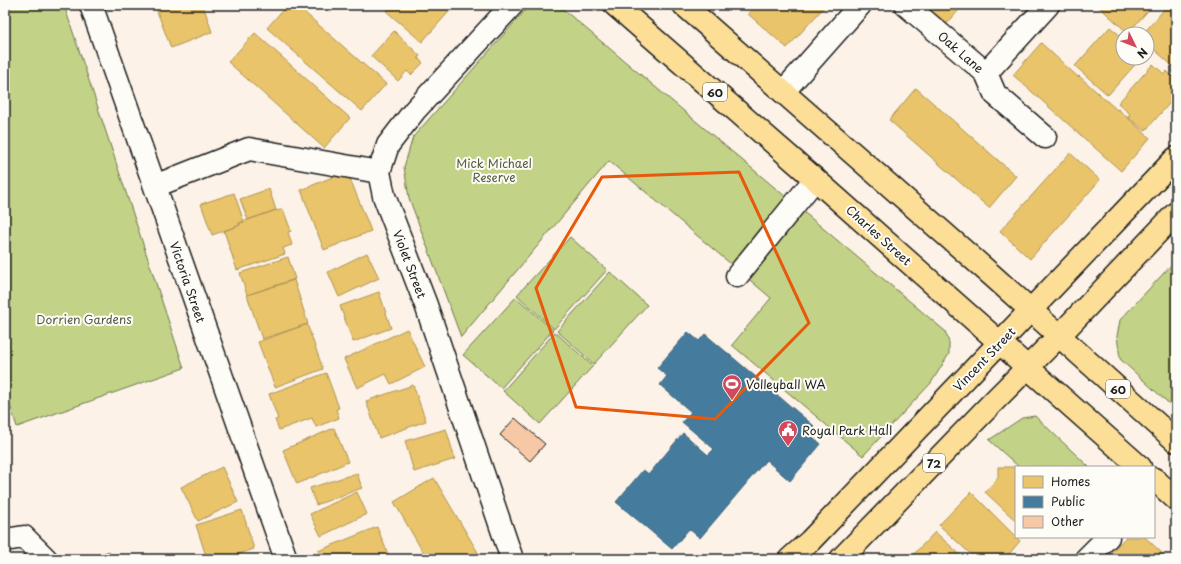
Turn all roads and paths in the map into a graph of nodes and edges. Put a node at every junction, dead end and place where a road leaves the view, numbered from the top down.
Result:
1 (91, 5) edge
2 (512, 5) edge
3 (615, 5) edge
4 (684, 5) edge
5 (860, 5) edge
6 (906, 5) edge
7 (1048, 5) edge
8 (986, 74) junction
9 (783, 92) junction
10 (1045, 137) dead end
11 (1176, 158) edge
12 (379, 172) junction
13 (815, 179) junction
14 (154, 186) junction
15 (1176, 213) edge
16 (737, 276) dead end
17 (1031, 310) junction
18 (1060, 336) junction
19 (1000, 342) junction
20 (1028, 368) junction
21 (1176, 441) edge
22 (1139, 466) edge
23 (1156, 484) edge
24 (1176, 499) edge
25 (1107, 538) edge
26 (5, 540) edge
27 (46, 559) edge
28 (286, 559) edge
29 (512, 559) edge
30 (790, 559) edge
31 (841, 559) edge
32 (1086, 559) edge

1 - 14 street, Victoria Street
2 - 12 street
3 - 13 main road, Charles Street / 60
4 - 9 main road, 60
5 - 9 street
6 - 8 street, Oak Lane
7 - 8 street
8 - 10 street, Oak Lane
9 - 17 main road, 60
11 - 17 main road, Vincent Street
12 - 14 street
12 - 29 street, Violet Street
13 - 16 street
13 - 19 main road, Charles Street / 60
14 - 28 street, Victoria Street
15 - 18 main road, 72
17 - 18 main road, 60
17 - 19 main road, Vincent Street
18 - 20 main road, 72
18 - 21 main road, 60
19 - 20 main road, Charles Street / 60
19 - 30 main road, Vincent Street
20 - 22 main road, Charles Street / 60
20 - 31 main road, 72
23 - 24 main road
25 - 32 street
26 - 27 street

